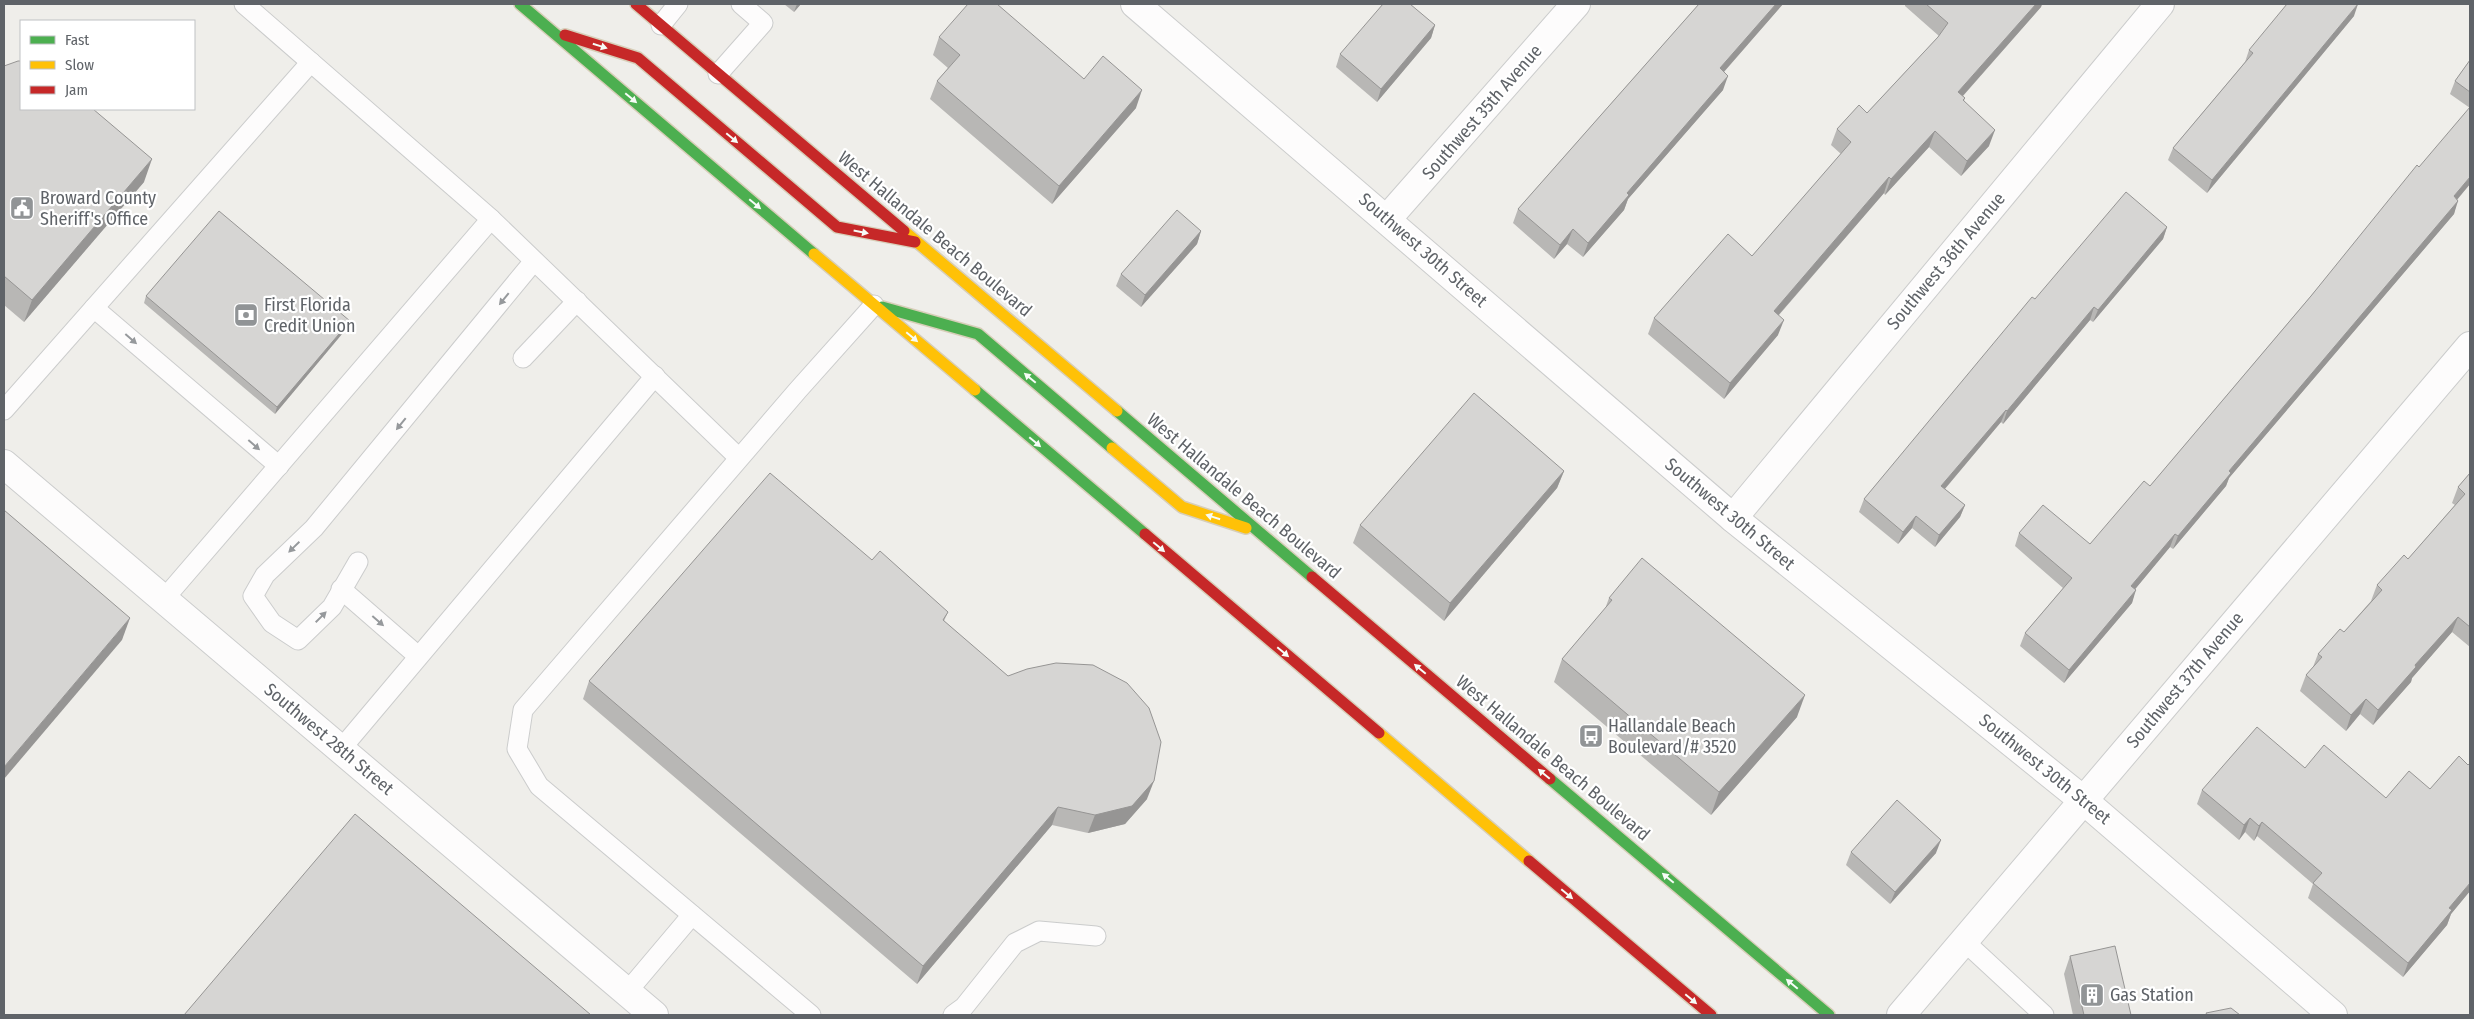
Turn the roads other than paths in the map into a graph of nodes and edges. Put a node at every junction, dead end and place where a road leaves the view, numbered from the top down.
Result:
1 (244, 4) edge
2 (520, 4) edge
3 (636, 4) edge
4 (678, 4) edge
5 (741, 4) edge
6 (1135, 4) edge
7 (1576, 4) edge
8 (2160, 4) edge
9 (661, 25) junction
10 (554, 32) junction
11 (311, 62) junction
12 (718, 74) junction
13 (492, 220) junction
14 (1387, 220) junction
15 (918, 243) junction
16 (534, 261) junction
17 (577, 301) junction
18 (874, 305) junction
19 (94, 308) junction
20 (2470, 346) edge
21 (523, 358) dead end
22 (655, 376) junction
23 (4, 410) edge
24 (739, 458) junction
25 (4, 464) edge
26 (279, 466) junction
27 (1733, 518) junction
28 (1260, 532) junction
29 (358, 562) dead end
30 (341, 589) junction
31 (164, 599) junction
32 (418, 656) junction
33 (341, 749) junction
34 (2084, 800) junction
35 (692, 915) junction
36 (1096, 936) dead end
37 (1964, 941) junction
38 (627, 992) junction
39 (654, 1015) edge
40 (811, 1015) edge
41 (953, 1015) edge
42 (1711, 1015) edge
43 (1829, 1015) edge
44 (1901, 1015) edge
45 (2044, 1015) edge
46 (2333, 1015) edge

1 - 11 lane
2 - 10 main road
3 - 9 main road, West Hallandale Beach Boulevard
4 - 9 lane
5 - 12 lane
6 - 14 street, Southwest 30th Street
7 - 14 street, Southwest 35th Avenue
8 - 27 street, Southwest 36th Avenue
9 - 12 main road, West Hallandale Beach Boulevard
10 -> 15 main road
10 -> 18 main road
11 - 13 lane
11 - 19 lane
12 - 15 main road, West Hallandale Beach Boulevard
13 - 16 lane
13 - 26 lane
14 - 27 street, Southwest 30th Street
15 - 28 main road, West Hallandale Beach Boulevard
16 - 17 lane
16 -> 30 lane
17 - 21 lane
17 - 22 lane
18 - 24 lane
28 -> 18 main road
18 -> 42 main road
19 - 23 lane
19 -> 26 lane
20 - 34 street, Southwest 37th Avenue
22 - 24 lane
22 - 32 lane
24 - 35 lane
25 - 31 street, Southwest 28th Street
26 - 31 lane
27 - 34 street, Southwest 30th Street
43 -> 28 main road, West Hallandale Beach Boulevard
29 - 30 lane
30 -> 32 lane
31 - 33 street, Southwest 28th Street
32 - 33 lane
33 - 38 street, Southwest 28th Street
34 - 37 street, Southwest 37th Avenue
34 - 46 street, Southwest 30th Street
35 - 38 lane
35 - 40 lane
36 - 41 lane
37 - 44 street, Southwest 37th Avenue
37 - 45 lane
38 - 39 street, Southwest 28th Street

